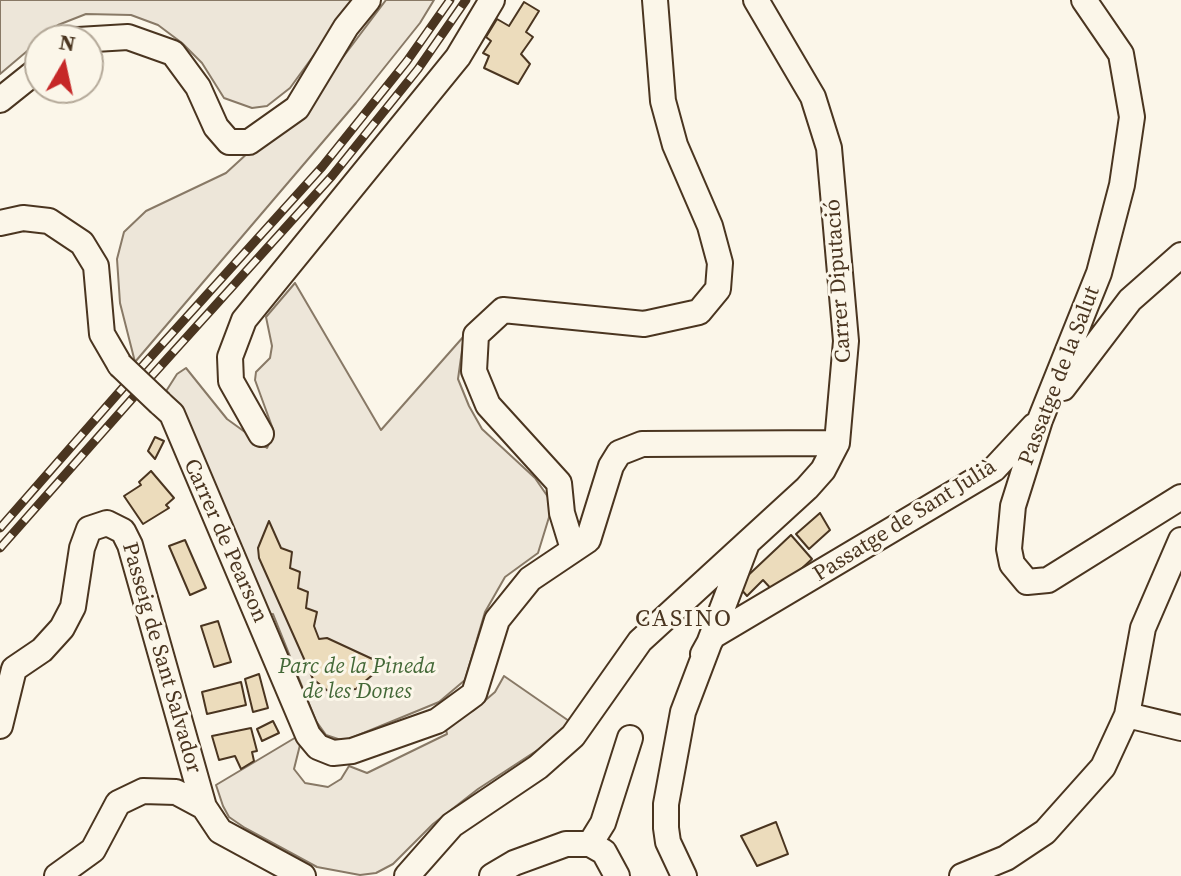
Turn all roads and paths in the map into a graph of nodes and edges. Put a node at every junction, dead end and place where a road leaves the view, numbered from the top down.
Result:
1 (368, 0) edge
2 (492, 0) edge
3 (655, 0) edge
4 (756, 0) edge
5 (1084, 0) edge
6 (104, 38) edge
7 (24, 81) edge
8 (0, 100) edge
9 (0, 223) edge
10 (1181, 255) edge
11 (1040, 420) junction
12 (261, 434) dead end
13 (837, 443) junction
14 (1181, 497) edge
15 (1181, 540) edge
16 (749, 541) junction
17 (573, 549) junction
18 (703, 654) junction
19 (1127, 715) junction
20 (0, 726) edge
21 (1181, 728) edge
22 (630, 738) dead end
23 (204, 807) junction
24 (590, 844) junction
25 (57, 876) edge
26 (303, 876) edge
27 (407, 876) edge
28 (492, 876) edge
29 (617, 876) edge
30 (684, 876) edge
31 (962, 876) edge

1 - 6 street
2 - 12 street
3 - 17 street
4 - 13 street, Carrer Diputació
5 - 11 street, Passatge de la Salut
7 - 8 street
9 - 17 street, Carrer de Pearson, bridge
10 - 11 street, Passatge de Sant Julià
11 - 14 street, Passatge de la Salut
11 - 18 street, Passatge de Sant Julià
13 - 16 street, Carrer Diputació
13 - 17 street, Carrer de Pearson
15 - 19 street
16 - 18 street
16 - 27 street, Carrer Diputació
18 - 30 street
19 - 21 street
19 - 31 street
20 - 23 street, Passeig de Sant Salvador
22 - 24 street
23 - 25 street
23 - 26 street
24 - 28 street
24 - 29 street

